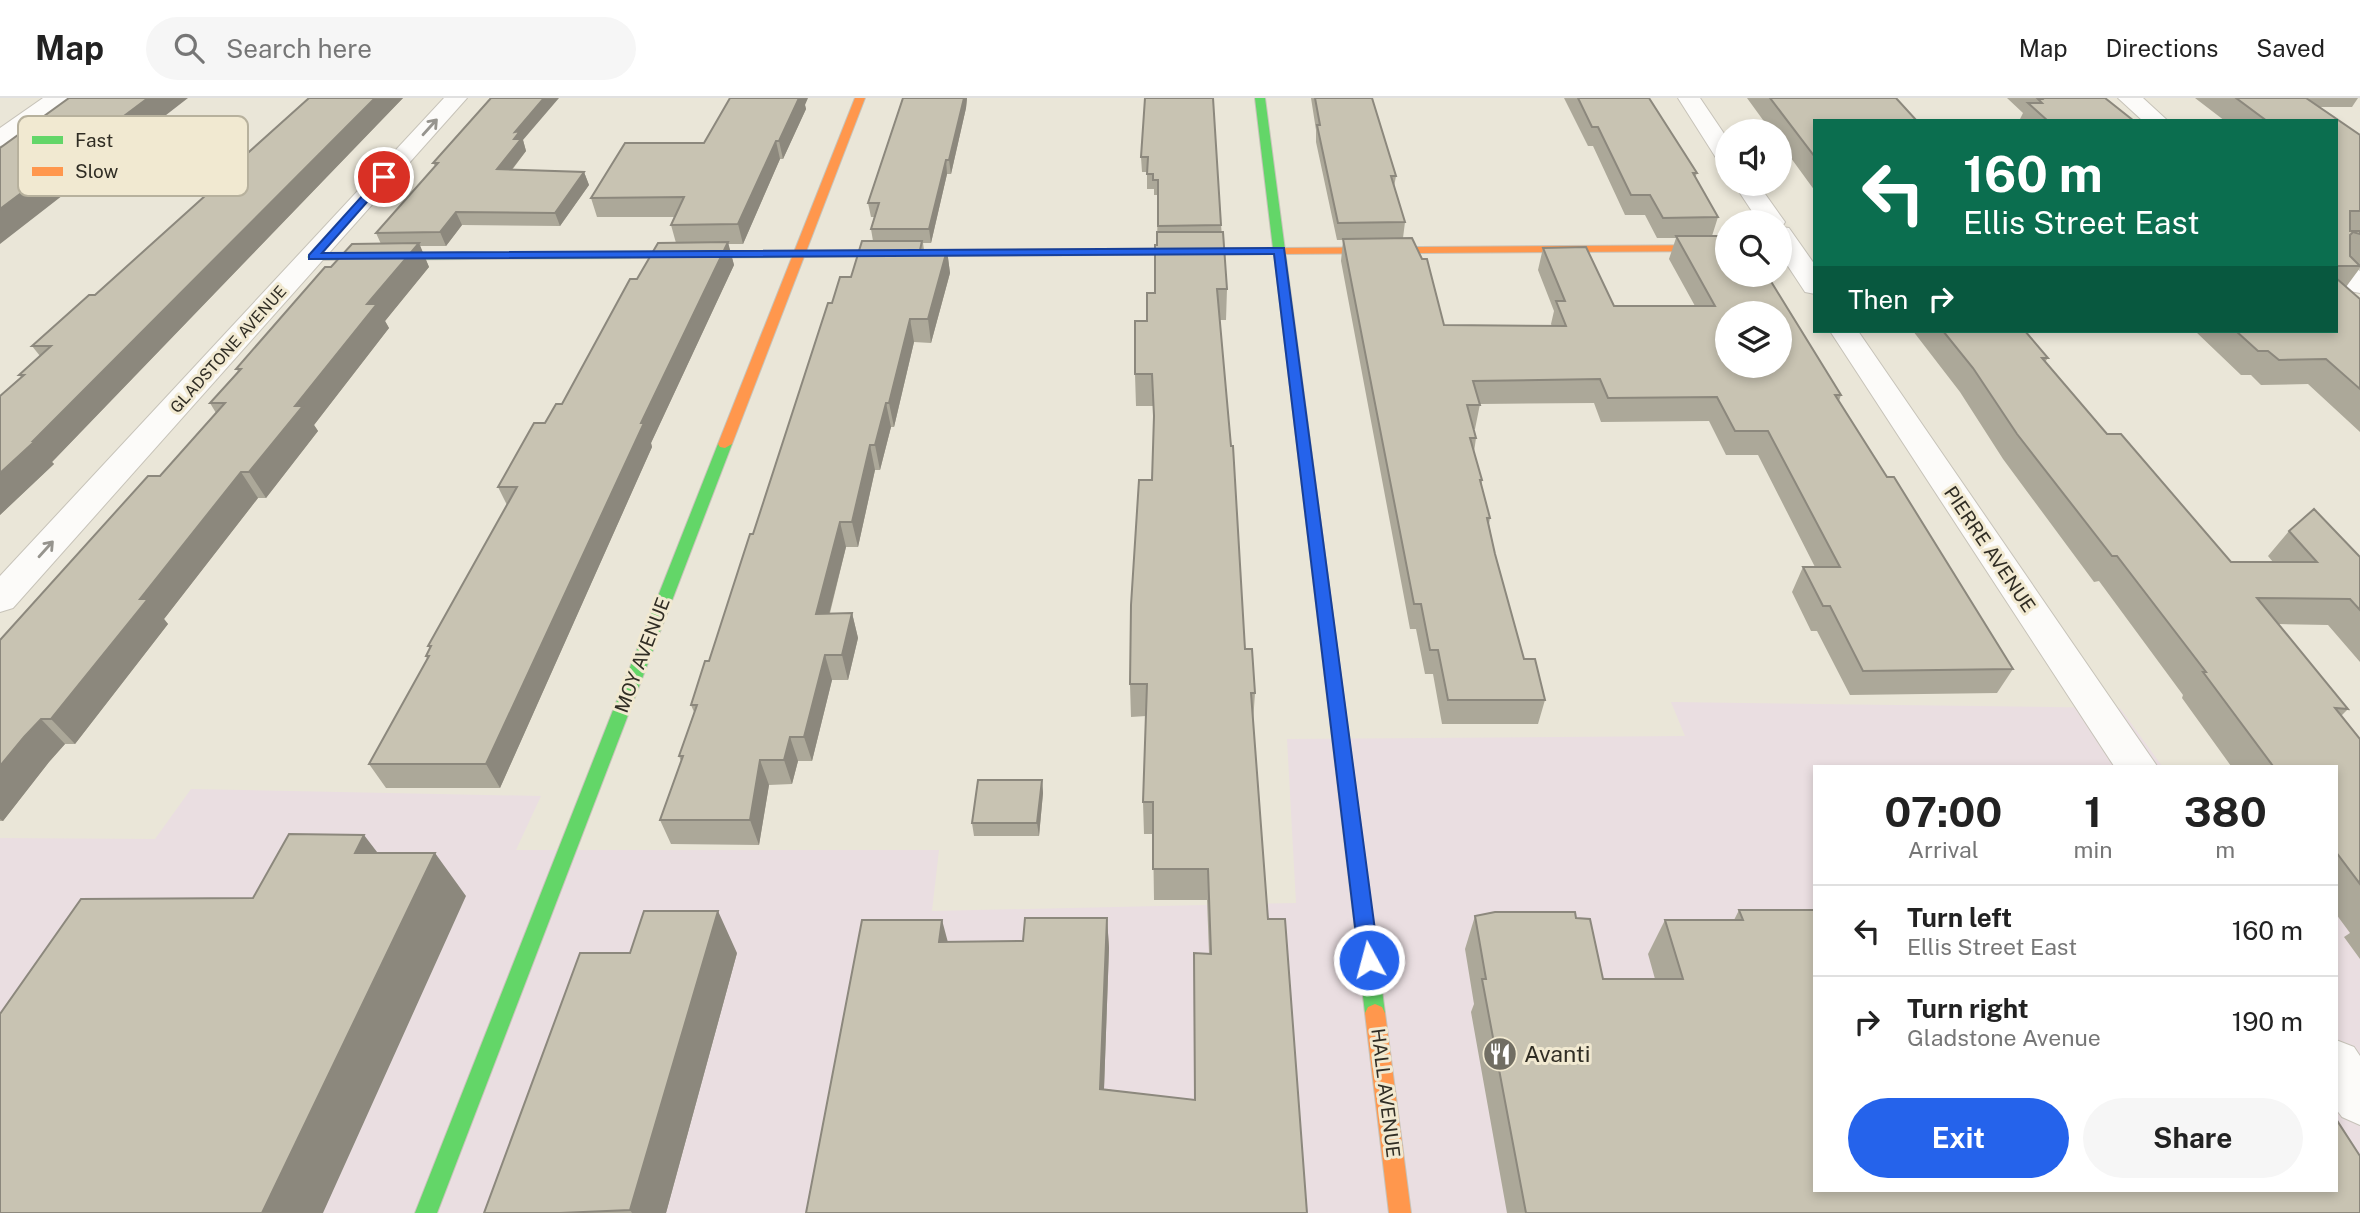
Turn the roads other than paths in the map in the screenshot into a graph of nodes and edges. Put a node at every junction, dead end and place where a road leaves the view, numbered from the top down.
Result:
1 (58, 98) edge
2 (456, 98) edge
3 (860, 98) edge
4 (1260, 98) edge
5 (1689, 98) edge
6 (2129, 98) edge
7 (33, 116) edge
8 (2155, 119) edge
9 (18, 126) edge
10 (1715, 138) edge
11 (0, 139) edge
12 (1792, 246) edge
13 (1715, 248) edge
14 (1280, 251) junction
15 (2340, 251) edge
16 (799, 254) junction
17 (313, 257) junction
18 (1813, 282) edge
19 (2360, 285) edge
20 (1845, 333) edge
21 (0, 599) edge
22 (2135, 765) edge
23 (2338, 1067) edge
24 (2360, 1100) edge
25 (426, 1213) edge
26 (1401, 1213) edge

1 - 7 street
17 -> 2 street, GLADSTONE AVENUE
3 - 16 street, MOY AVENUE
4 - 14 street, HALL AVENUE
5 - 10 street
6 - 8 street
9 - 11 street
12 - 18 street
13 - 14 street
14 - 16 street
14 - 26 street, HALL AVENUE
15 - 19 street
16 - 17 street
16 - 25 street, MOY AVENUE
21 -> 17 street, GLADSTONE AVENUE
20 - 22 street, PIERRE AVENUE
23 - 24 street

